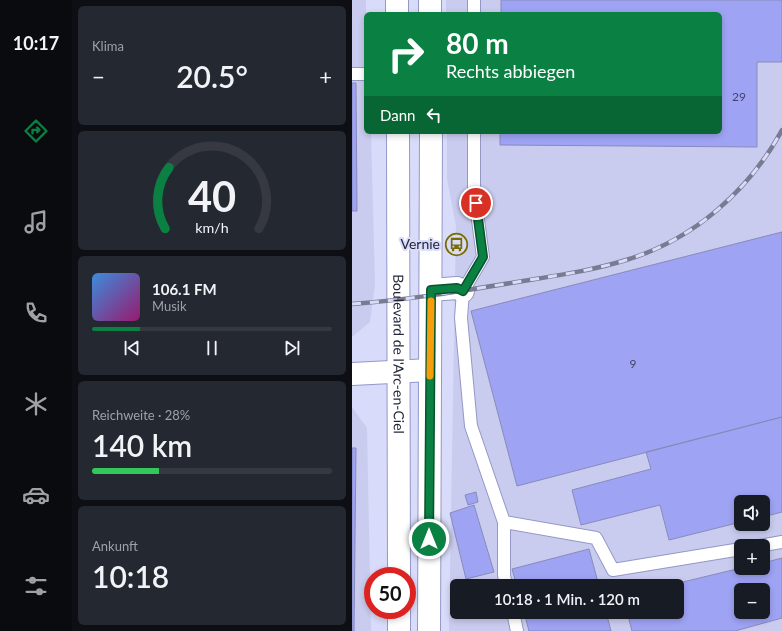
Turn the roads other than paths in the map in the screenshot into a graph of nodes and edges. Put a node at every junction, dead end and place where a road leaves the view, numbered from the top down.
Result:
1 (397, 0) edge
2 (430, 0) edge
3 (474, 0) edge
4 (397, 12) edge
5 (430, 12) edge
6 (474, 12) edge
7 (398, 134) edge
8 (431, 134) edge
9 (474, 134) edge
10 (431, 290) junction
11 (463, 291) junction
12 (430, 370) junction
13 (399, 372) junction
14 (352, 374) edge
15 (504, 522) junction
16 (782, 542) edge
17 (770, 544) edge
18 (734, 550) edge
19 (399, 567) edge
20 (505, 579) edge
21 (399, 619) edge
22 (514, 619) edge
23 (399, 631) edge
24 (429, 631) edge
25 (517, 631) edge

1 - 4 main road
2 - 5 main road
3 - 6 lane
7 - 13 main road, Boulevard de l'Arc-en-Ciel
8 - 10 main road
9 - 11 lane
10 - 11 main road
10 - 12 main road
11 - 15 lane
12 - 13 main road
12 - 24 main road
13 - 14 main road
13 - 19 main road, Boulevard de l'Arc-en-Ciel
15 - 18 lane
15 - 20 lane
16 - 17 lane
21 - 23 main road
22 - 25 lane

